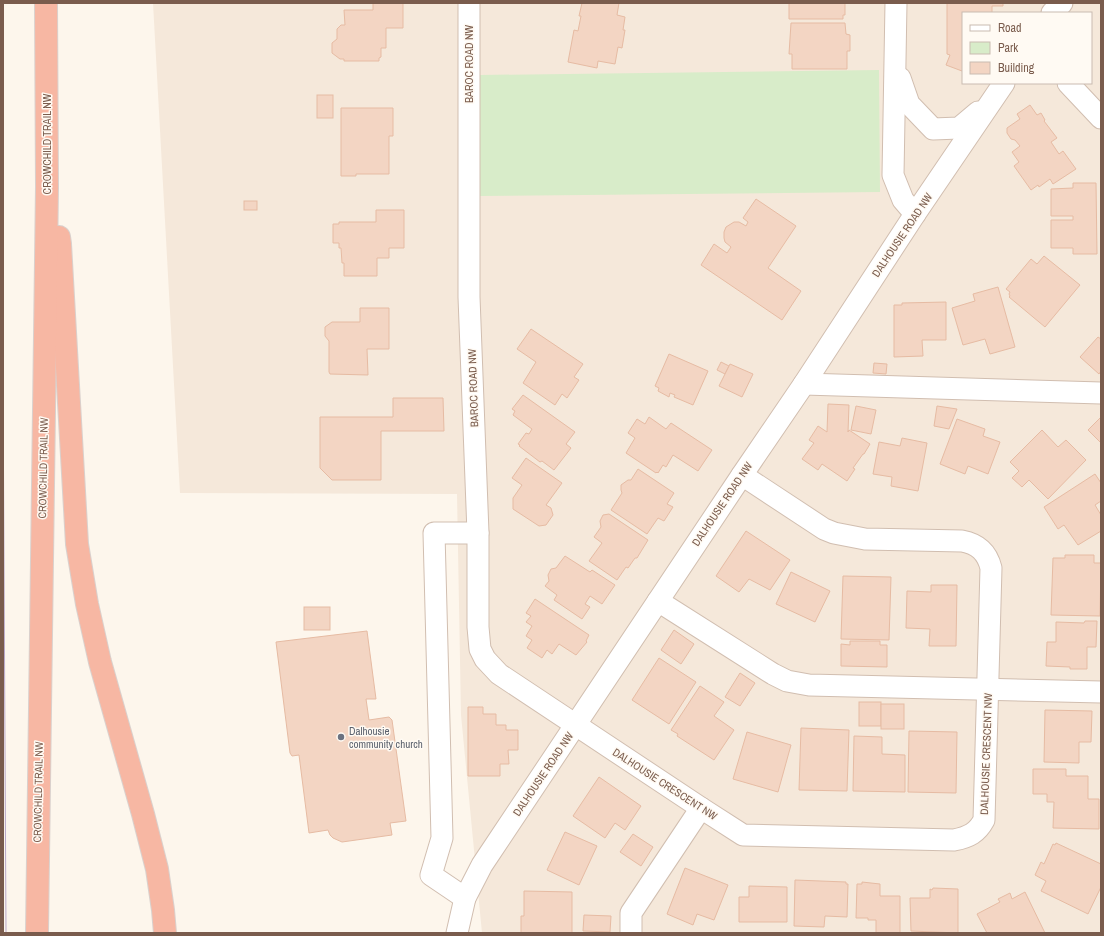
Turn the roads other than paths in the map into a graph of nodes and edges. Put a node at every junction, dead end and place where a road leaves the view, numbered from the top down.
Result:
1 (46, 3) edge
2 (469, 3) edge
3 (896, 3) edge
4 (1062, 3) edge
5 (1053, 12) edge
6 (896, 65) junction
7 (1003, 84) edge
8 (1069, 84) edge
9 (990, 103) junction
10 (1101, 118) edge
11 (47, 187) junction
12 (915, 214) junction
13 (804, 384) junction
14 (1101, 393) edge
15 (742, 475) junction
16 (478, 533) junction
17 (658, 601) junction
18 (988, 690) junction
19 (1101, 692) edge
20 (575, 725) junction
21 (701, 808) junction
22 (465, 898) junction
23 (37, 933) edge
24 (165, 933) edge
25 (457, 933) edge
26 (631, 933) edge

1 - 11 highway, CROWCHILD TRAIL NW
2 - 16 street, BAROC ROAD NW
3 - 6 street
4 - 5 street
6 - 9 street
6 - 12 street
7 - 9 street, DALHOUSIE ROAD NW
8 - 10 street
9 - 12 street, DALHOUSIE ROAD NW
11 - 23 highway, CROWCHILD TRAIL NW
11 - 24 highway
12 - 13 street, DALHOUSIE ROAD NW
13 - 14 street
13 - 15 street, DALHOUSIE ROAD NW
15 - 17 street, DALHOUSIE ROAD NW
15 - 18 street, DALHOUSIE CRESCENT NW
16 - 20 street, BAROC ROAD NW
16 - 22 street
17 - 18 street
17 - 20 street, DALHOUSIE ROAD NW
18 - 19 street
18 - 21 street, DALHOUSIE CRESCENT NW
20 - 21 street, DALHOUSIE CRESCENT NW
20 - 22 street, DALHOUSIE ROAD NW
21 - 26 street
22 - 25 street, DALHOUSIE ROAD NW

